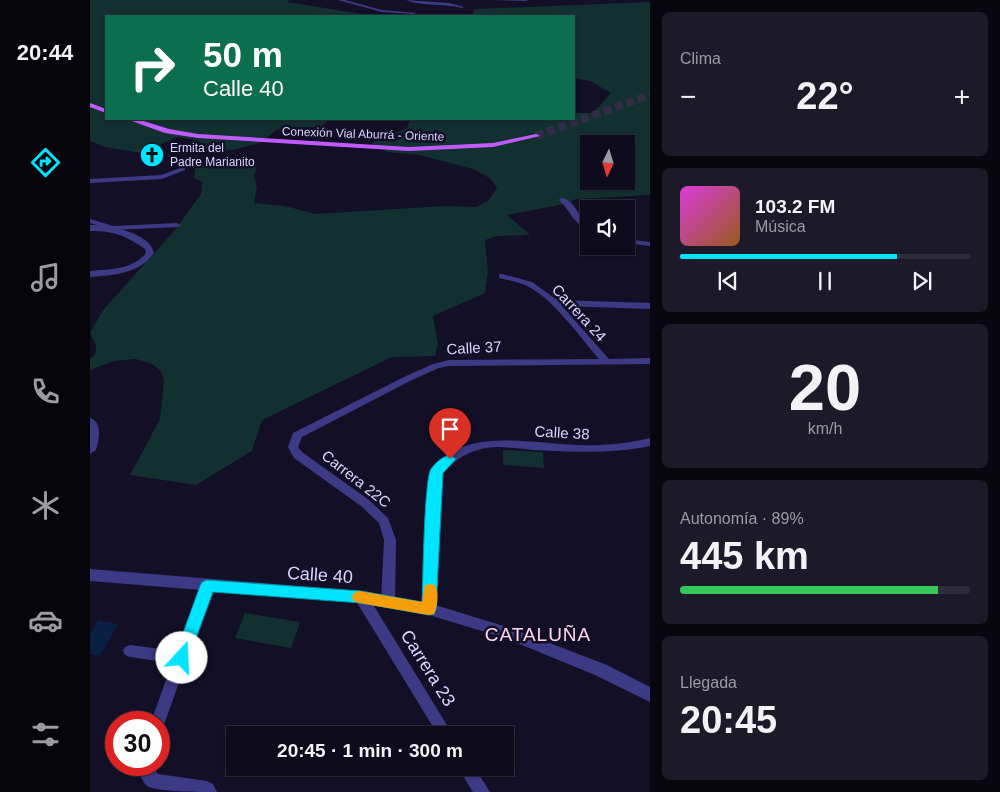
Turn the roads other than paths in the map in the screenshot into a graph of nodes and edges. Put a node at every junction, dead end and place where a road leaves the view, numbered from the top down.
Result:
1 (340, 0) edge
2 (408, 0) edge
3 (494, 0) edge
4 (526, 0) edge
5 (462, 7) dead end
6 (414, 13) dead end
7 (90, 105) edge
8 (105, 110) edge
9 (133, 120) edge
10 (536, 136) tunnel mouth
11 (183, 169) dead end
12 (90, 181) edge
13 (563, 200) dead end
14 (90, 221) edge
15 (580, 223) edge
16 (177, 225) dead end
17 (90, 228) edge
18 (112, 228) junction
19 (635, 242) edge
20 (650, 244) edge
21 (90, 274) edge
22 (502, 276) dead end
23 (555, 303) junction
24 (650, 306) edge
25 (606, 361) junction
26 (650, 361) edge
27 (90, 422) edge
28 (650, 442) edge
29 (293, 447) joint
30 (472, 447) joint
31 (90, 450) edge
32 (90, 575) edge
33 (207, 586) junction
34 (361, 597) junction
35 (388, 602) junction
36 (429, 609) junction
37 (130, 651) dead end
38 (182, 658) junction
39 (650, 695) edge
40 (162, 711) edge
41 (440, 726) edge
42 (150, 776) edge
43 (471, 776) edge
44 (209, 792) edge
45 (482, 792) edge

1 - 6 street
2 - 5 street
3 - 4 street
7 - 8 main road
9 - 10 main road, Conexión Vial Aburrá - Oriente
11 - 12 street
13 - 15 street
14 - 18 street
16 - 18 street
17 - 18 street
18 - 21 street
19 - 20 street
22 - 23 street, Carrera 24
23 - 24 street
23 - 25 street, Carrera 24
25 - 26 street, Calle 37
25 - 29 street, Calle 37
27 - 31 street
28 - 30 street, Calle 38
29 - 35 street, Carrera 22C
30 - 36 street, Carrera 23
32 - 33 street, Calle 40
33 - 34 street, Calle 40
33 - 38 street
34 - 35 street, Calle 40
34 - 41 street, Carrera 23
35 - 36 street, Calle 40
36 - 39 street, Calle 40
37 - 38 street
38 - 40 street
42 - 44 street
43 - 45 street

